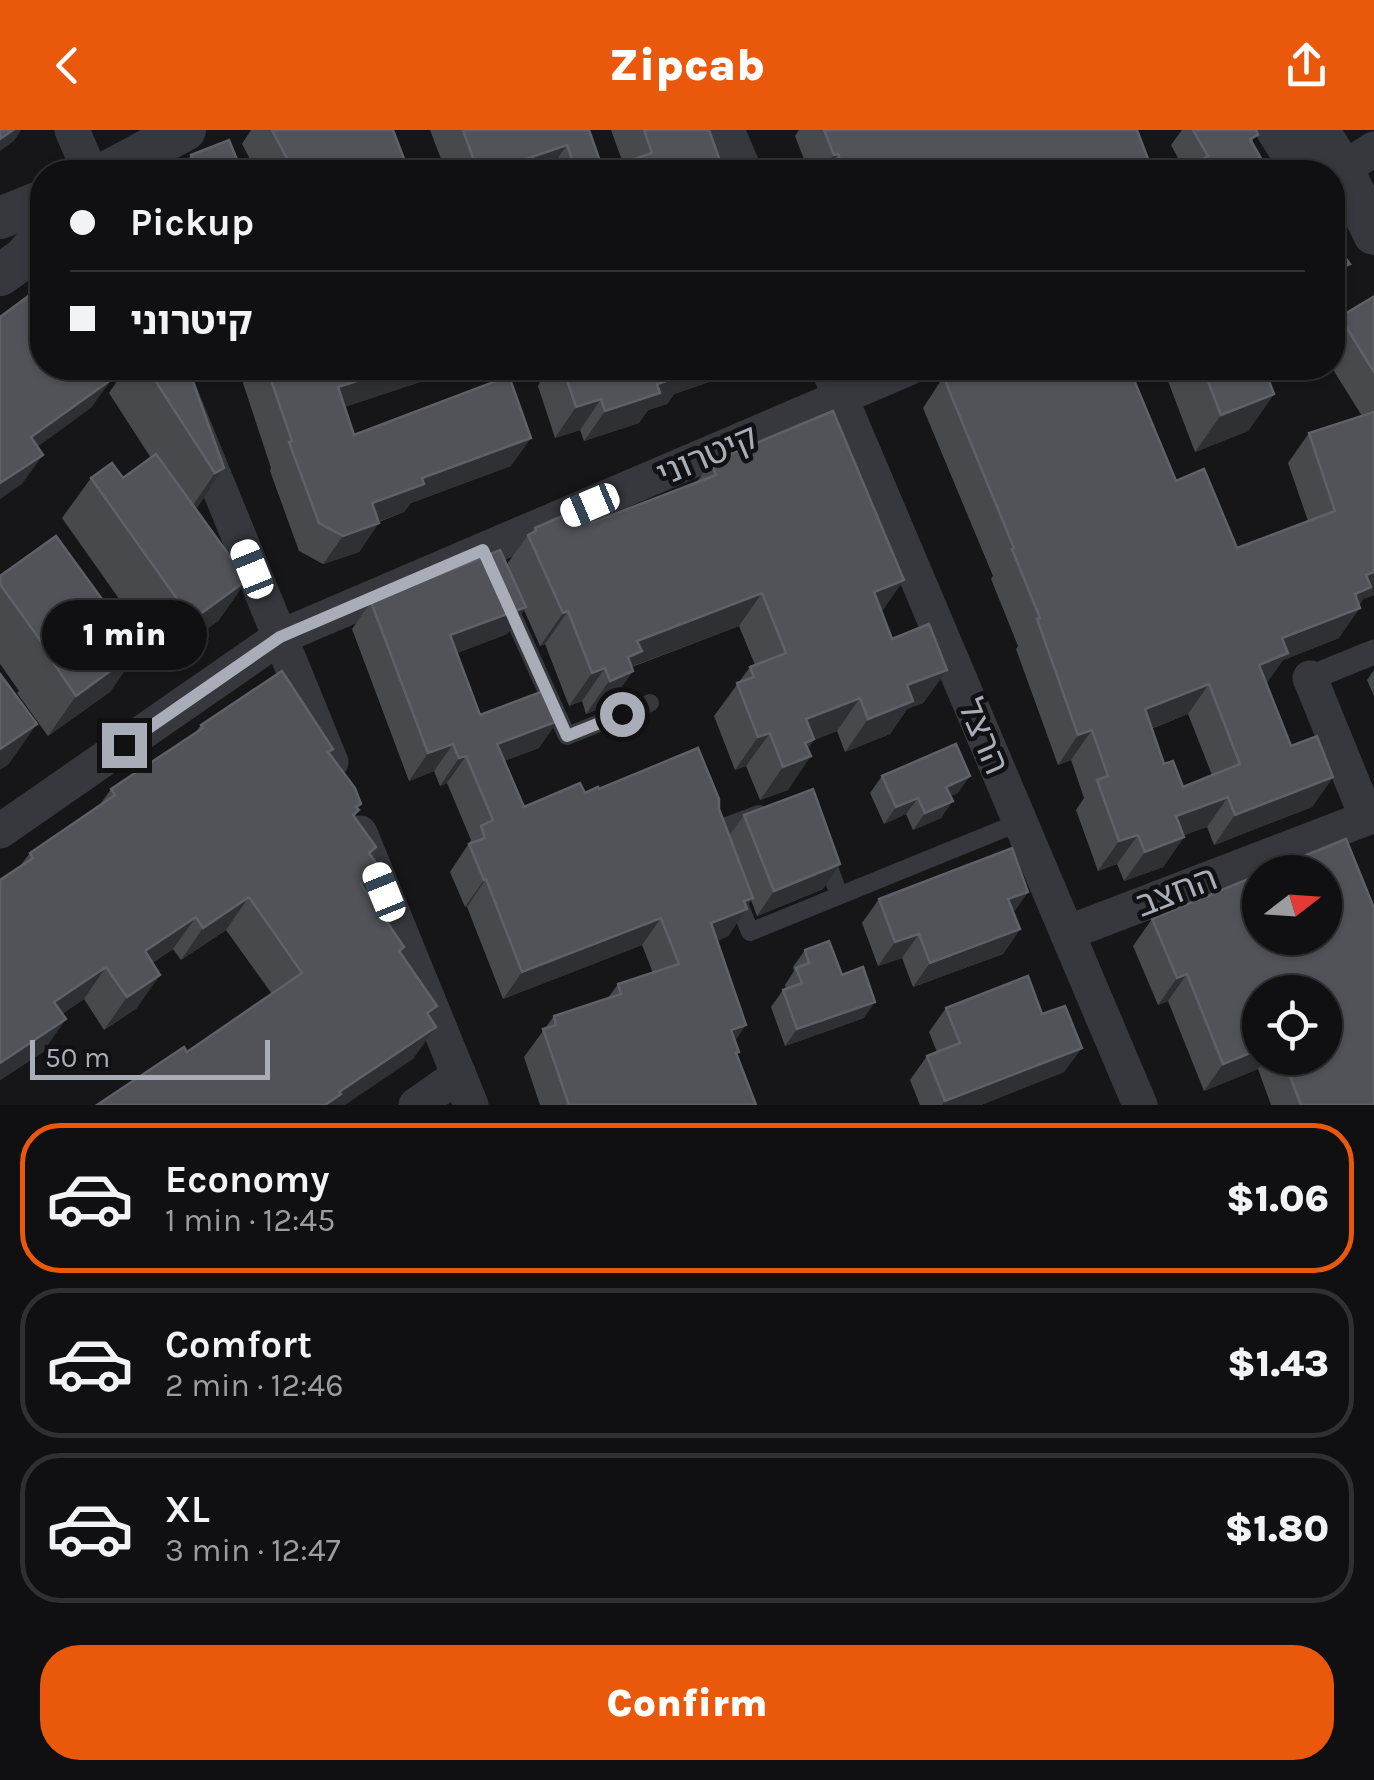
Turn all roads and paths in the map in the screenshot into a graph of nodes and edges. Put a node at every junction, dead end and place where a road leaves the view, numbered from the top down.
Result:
1 (72, 130) edge
2 (185, 130) edge
3 (728, 130) edge
4 (1277, 130) edge
5 (1318, 130) edge
6 (85, 160) edge
7 (129, 160) edge
8 (741, 160) edge
9 (1317, 160) edge
10 (1331, 160) edge
11 (1345, 188) edge
12 (1345, 193) edge
13 (30, 205) edge
14 (0, 218) edge
15 (1374, 234) edge
16 (30, 251) edge
17 (1374, 260) edge
18 (0, 275) edge
19 (175, 380) edge
20 (834, 383) edge
21 (491, 567) junction
22 (280, 637) junction
23 (1374, 652) edge
24 (1310, 678) joint
25 (650, 703) dead end
26 (784, 804) edge
27 (1020, 822) junction
28 (0, 831) edge
29 (821, 846) edge
30 (717, 849) edge
31 (730, 882) edge
32 (839, 895) junction
33 (1067, 933) junction
34 (465, 1090) edge
35 (416, 1105) edge
36 (1140, 1105) edge

1 - 6 street
2 - 7 street
3 - 8 street
4 - 9 street
5 - 10 street
11 - 15 street
12 - 17 street
13 - 14 street
16 - 18 street
19 - 22 street
20 - 21 street, קיטרוני
20 - 27 street, הרצל
21 - 22 street, קיטרוני
21 - 25 lane
22 - 28 street, קיטרוני
22 - 34 street
23 - 24 street
24 - 33 street, החצב
26 - 30 lane
27 - 32 lane
27 - 33 street, הרצל
29 - 32 lane
31 - 32 lane
33 - 36 street, הרצל
34 - 35 street

